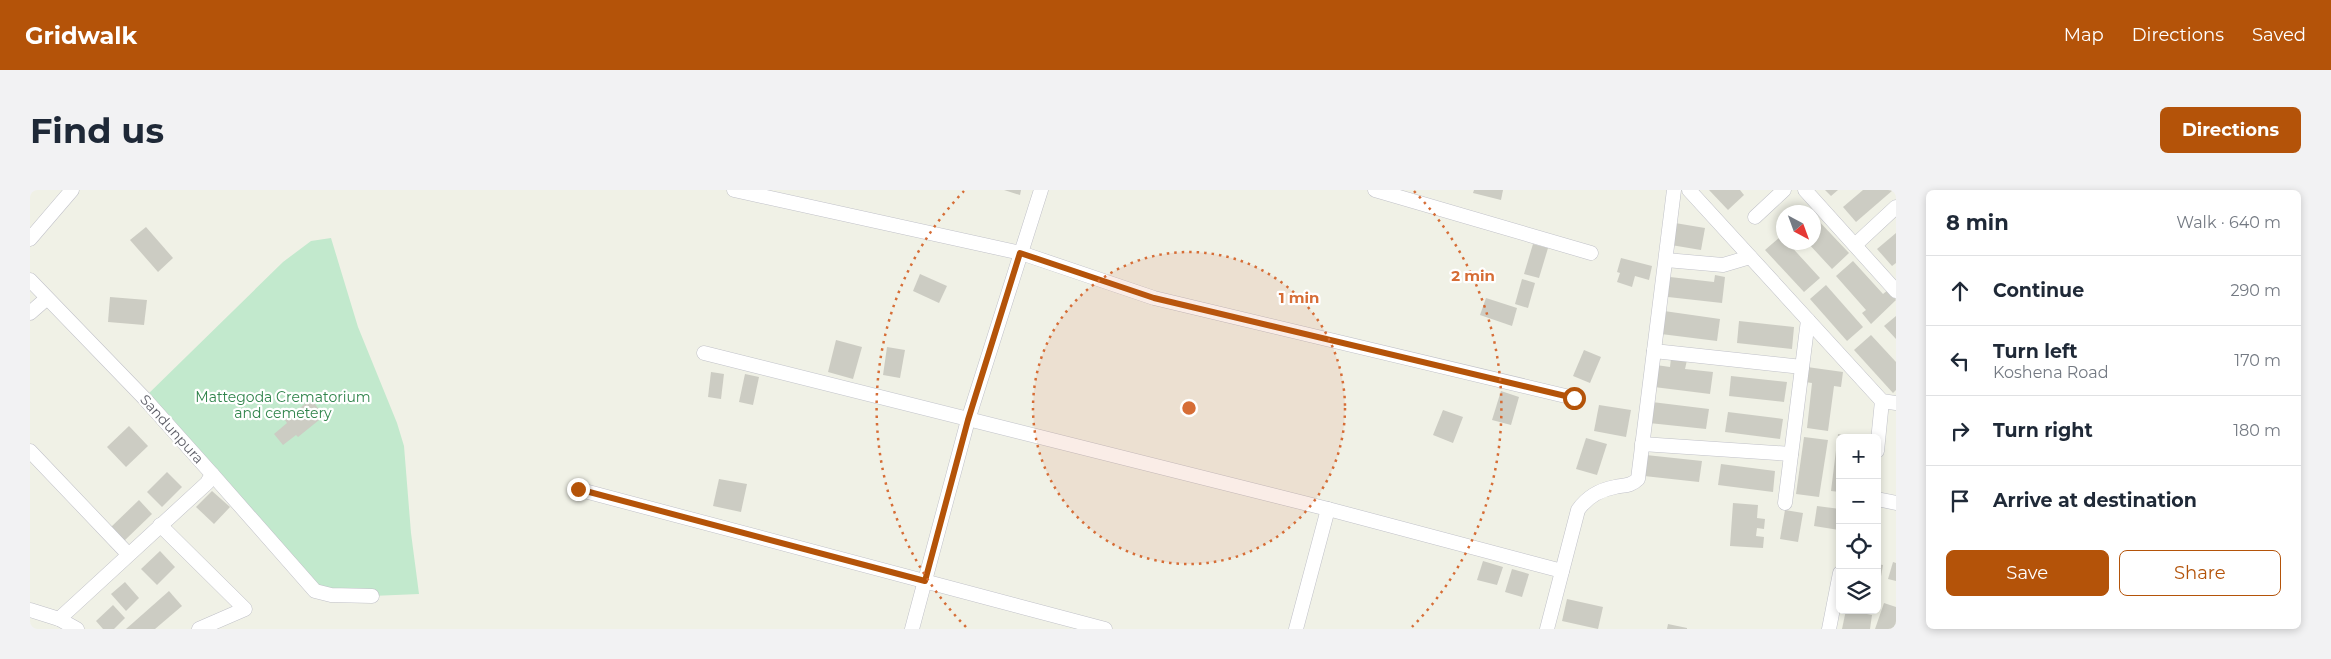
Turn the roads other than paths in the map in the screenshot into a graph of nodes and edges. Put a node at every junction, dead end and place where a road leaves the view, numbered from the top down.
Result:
1 (72, 190) edge
2 (734, 190) edge
3 (1040, 190) edge
4 (1375, 190) edge
5 (1674, 190) edge
6 (1689, 190) edge
7 (1784, 190) edge
8 (1805, 190) edge
9 (1896, 208) edge
10 (1756, 217) dead end
11 (30, 239) edge
12 (1855, 245) junction
13 (1020, 253) junction
14 (1591, 253) dead end
15 (1750, 257) junction
16 (1666, 260) junction
17 (30, 280) edge
18 (1896, 291) edge
19 (46, 298) junction
20 (30, 313) edge
21 (1808, 320) junction
22 (1654, 351) junction
23 (704, 353) dead end
24 (1802, 367) junction
25 (1574, 398) dead end
26 (1889, 402) edge
27 (968, 420) junction
28 (1881, 435) edge
29 (1642, 444) junction
30 (30, 451) edge
31 (1791, 454) junction
32 (212, 474) junction
33 (578, 489) dead end
34 (1881, 499) edge
35 (1785, 503) dead end
36 (1896, 503) edge
37 (1328, 509) junction
38 (160, 525) junction
39 (128, 554) junction
40 (1562, 571) junction
41 (925, 581) junction
42 (1836, 594) edge
43 (372, 596) dead end
44 (32, 611) edge
45 (60, 619) junction
46 (77, 629) edge
47 (199, 629) edge
48 (912, 629) edge
49 (1105, 629) edge
50 (1296, 629) edge
51 (1547, 629) edge
52 (1829, 629) edge

1 - 11 street
2 - 13 street
3 - 13 street
4 - 14 street
5 - 16 street
6 - 15 street
7 - 10 street
8 - 12 street
9 - 12 street
12 - 18 street
13 - 25 street
13 - 27 street
15 - 16 street
15 - 21 street
16 - 22 street
17 - 19 street, Sandunpura
19 - 20 street
19 - 32 street, Sandunpura
21 - 24 street
21 - 26 street
22 - 24 street
22 - 29 street
23 - 27 street
24 - 31 street
26 - 28 street
27 - 37 street
27 - 41 street
29 - 31 street
29 - 40 street
30 - 39 street
31 - 35 street
32 - 38 street, Sandunpura
32 - 43 street
33 - 41 street
34 - 36 street
37 - 40 street
37 - 50 street
38 - 39 street, Sandunpura
38 - 47 street
39 - 45 street, Sandunpura
40 - 51 street
41 - 48 street
41 - 49 street
42 - 52 street
44 - 45 street
45 - 46 street

